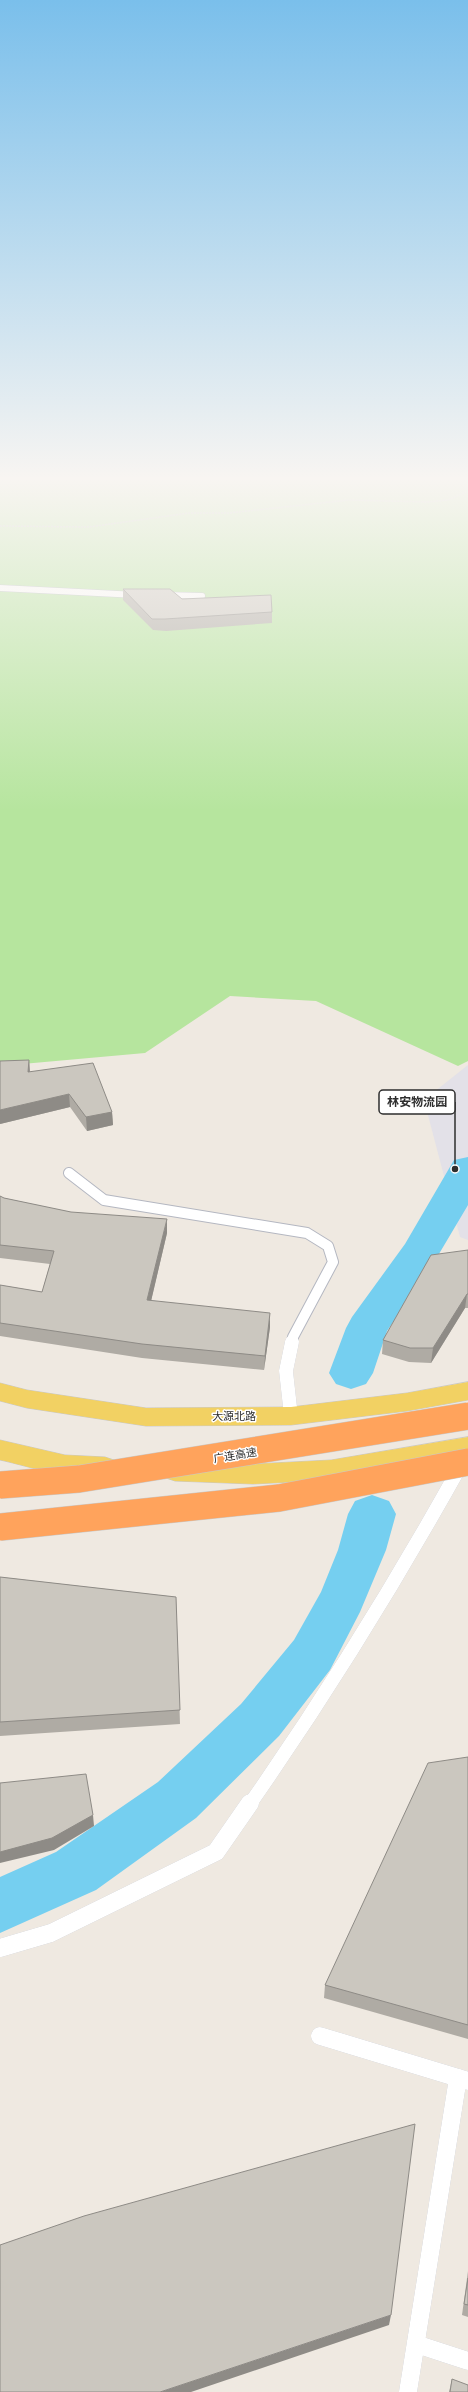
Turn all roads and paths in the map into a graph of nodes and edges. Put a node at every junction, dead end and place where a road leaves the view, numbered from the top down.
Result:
1 (0, 588) edge
2 (148, 595) edge
3 (156, 595) edge
4 (202, 596) dead end
5 (69, 1173) dead end
6 (468, 1390) edge
7 (0, 1392) edge
8 (291, 1416) junction
9 (468, 1416) edge
10 (468, 1447) edge
11 (0, 1450) edge
12 (468, 1453) edge
13 (468, 1462) edge
14 (0, 1485) edge
15 (0, 1527) edge
16 (0, 1948) edge
17 (320, 2036) dead end
18 (463, 2079) edge
19 (416, 2344) junction
20 (468, 2361) edge
21 (408, 2392) edge

1 - 2 lane
3 - 4 lane
5 - 8 lane
6 - 8 main road, 大源北路
7 - 8 main road, 大源北路
9 - 14 highway, 广连高速, bridge
10 - 11 main road
12 - 16 lane
13 - 15 highway, bridge
17 - 18 lane
18 - 19 lane
19 - 20 lane
19 - 21 lane

